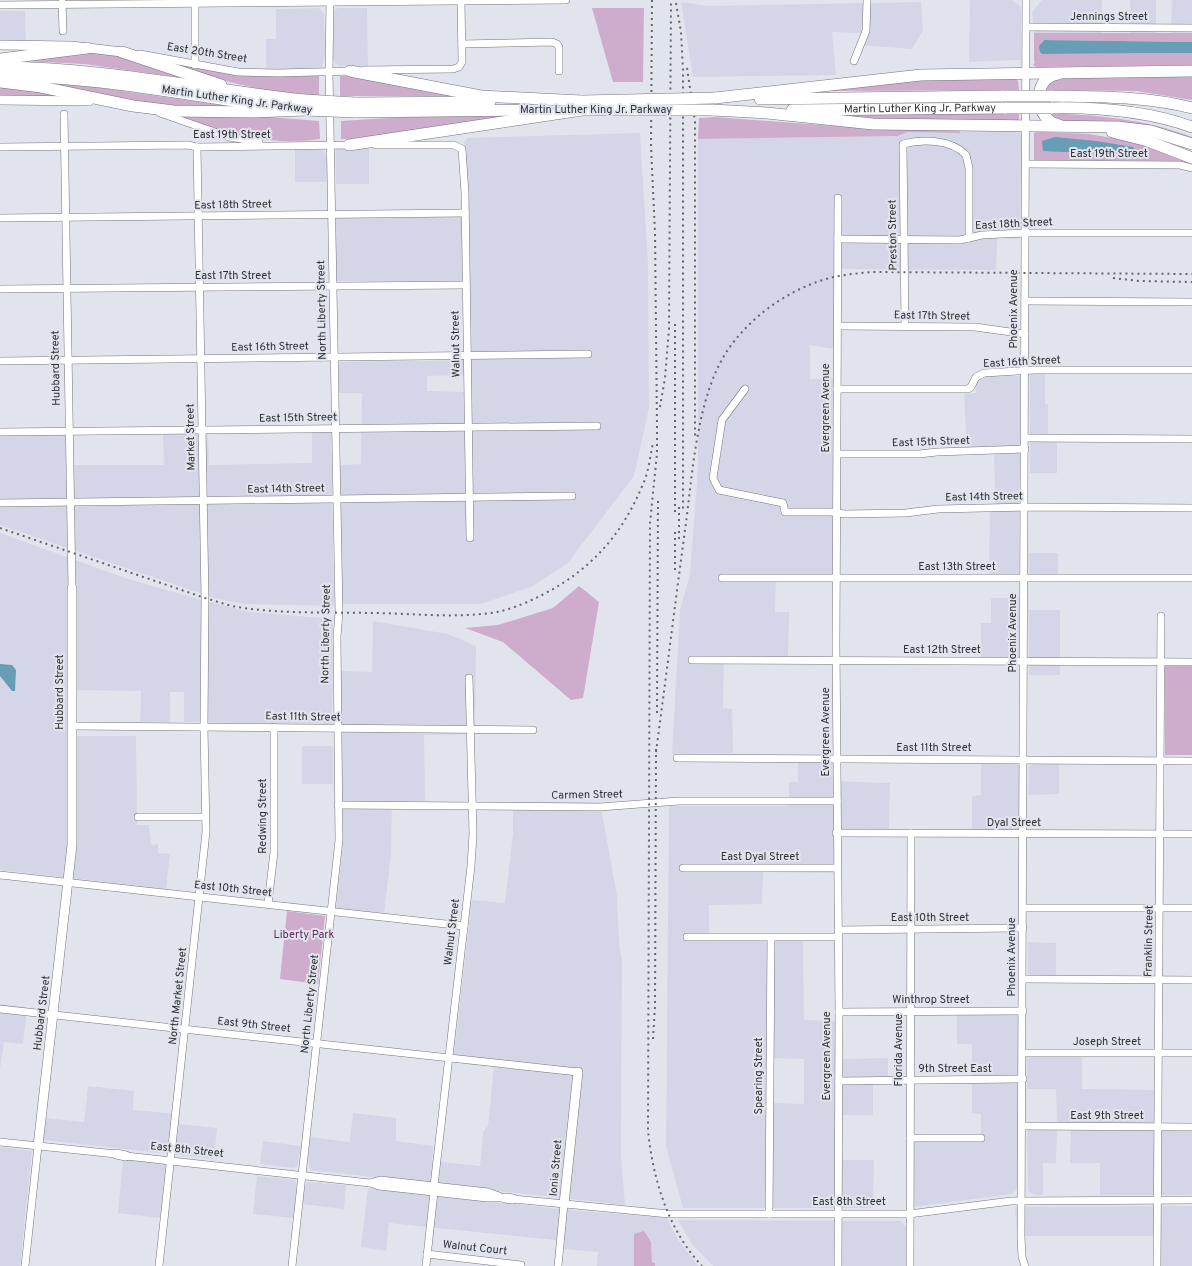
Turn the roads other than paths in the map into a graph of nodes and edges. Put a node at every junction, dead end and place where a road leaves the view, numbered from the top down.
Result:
1 (566, 0) edge
2 (867, 0) edge
3 (1026, 0) edge
4 (330, 1) edge
5 (372, 1) edge
6 (484, 1) edge
7 (62, 2) edge
8 (461, 2) junction
9 (195, 4) junction
10 (0, 5) edge
11 (1026, 27) junction
12 (1192, 28) edge
13 (63, 31) dead end
14 (462, 44) junction
15 (0, 46) edge
16 (87, 48) junction
17 (122, 52) junction
18 (0, 59) edge
19 (854, 61) dead end
20 (195, 65) junction
21 (0, 67) edge
22 (350, 71) junction
23 (559, 71) dead end
24 (1192, 71) edge
25 (329, 72) junction
26 (1066, 72) junction
27 (1026, 73) junction
28 (0, 76) edge
29 (0, 82) edge
30 (232, 92) junction
31 (715, 98) junction
32 (0, 100) edge
33 (305, 105) junction
34 (582, 105) junction
35 (133, 106) junction
36 (1192, 108) edge
37 (712, 110) junction
38 (64, 114) dead end
39 (1026, 126) junction
40 (1063, 126) junction
41 (1192, 126) edge
42 (331, 144) junction
43 (1192, 144) edge
44 (293, 145) junction
45 (349, 145) junction
46 (64, 146) junction
47 (0, 147) edge
48 (197, 147) junction
49 (462, 149) joint
50 (1192, 158) edge
51 (1026, 164) junction
52 (1192, 168) edge
53 (838, 198) dead end
54 (465, 213) junction
55 (332, 214) junction
56 (198, 216) junction
57 (0, 218) edge
58 (66, 218) junction
59 (1026, 233) junction
60 (1192, 233) edge
61 (970, 238) junction
62 (838, 239) junction
63 (904, 239) junction
64 (466, 284) junction
65 (333, 285) junction
66 (200, 287) junction
67 (67, 289) junction
68 (0, 290) edge
69 (1025, 301) junction
70 (1192, 302) edge
71 (838, 326) junction
72 (905, 326) junction
73 (1025, 334) junction
74 (588, 354) dead end
75 (468, 356) junction
76 (334, 357) junction
77 (201, 358) junction
78 (68, 360) junction
79 (0, 361) edge
80 (1192, 370) edge
81 (1025, 371) junction
82 (745, 389) dead end
83 (837, 389) junction
84 (597, 426) dead end
85 (469, 427) junction
86 (335, 428) junction
87 (202, 430) junction
88 (69, 431) junction
89 (0, 432) edge
90 (1025, 438) junction
91 (1192, 439) edge
92 (1025, 449) junction
93 (837, 454) junction
94 (572, 496) dead end
95 (470, 498) junction
96 (337, 500) junction
97 (203, 501) junction
98 (70, 502) junction
99 (0, 503) edge
100 (1025, 508) junction
101 (1192, 508) edge
102 (837, 513) junction
103 (470, 538) dead end
104 (722, 578) dead end
105 (836, 578) junction
106 (1024, 578) junction
107 (1192, 578) edge
108 (72, 588) joint
109 (1161, 616) dead end
110 (692, 660) dead end
111 (836, 661) junction
112 (1024, 661) junction
113 (1161, 662) junction
114 (1192, 662) edge
115 (469, 678) dead end
116 (72, 726) junction
117 (204, 727) junction
118 (274, 727) junction
119 (337, 728) junction
120 (533, 730) dead end
121 (470, 731) junction
122 (677, 758) dead end
123 (836, 758) junction
124 (1024, 760) junction
125 (1160, 761) junction
126 (1192, 761) edge
127 (837, 801) junction
128 (338, 804) junction
129 (472, 806) junction
130 (138, 817) dead end
131 (205, 817) junction
132 (836, 833) junction
133 (911, 833) junction
134 (1024, 834) junction
135 (1160, 834) junction
136 (1192, 834) edge
137 (683, 868) dead end
138 (837, 868) junction
139 (0, 875) edge
140 (68, 883) junction
141 (200, 897) junction
142 (268, 904) junction
143 (1023, 908) junction
144 (1160, 908) junction
145 (1192, 908) edge
146 (331, 911) junction
147 (464, 926) junction
148 (1023, 928) junction
149 (911, 929) junction
150 (838, 933) junction
151 (687, 937) dead end
152 (771, 938) junction
153 (1023, 979) junction
154 (1159, 980) junction
155 (1192, 980) edge
156 (0, 1009) edge
157 (910, 1011) junction
158 (1023, 1011) junction
159 (839, 1012) junction
160 (54, 1014) junction
161 (185, 1029) junction
162 (316, 1043) junction
163 (1023, 1053) junction
164 (1159, 1053) junction
165 (1192, 1053) edge
166 (449, 1058) junction
167 (578, 1072) joint
168 (1023, 1079) junction
169 (910, 1080) junction
170 (838, 1081) junction
171 (1022, 1126) junction
172 (1158, 1127) junction
173 (1192, 1127) edge
174 (910, 1138) junction
175 (981, 1138) dead end
176 (0, 1142) edge
177 (38, 1146) junction
178 (116, 1154) joint
179 (126, 1156) joint
180 (170, 1160) junction
181 (302, 1175) junction
182 (434, 1189) junction
183 (1192, 1200) edge
184 (1022, 1201) junction
185 (1157, 1201) junction
186 (564, 1204) junction
187 (769, 1214) junction
188 (838, 1214) junction
189 (909, 1214) junction
190 (427, 1254) junction
191 (521, 1265) dead end
192 (25, 1266) edge
193 (159, 1266) edge
194 (292, 1266) edge
195 (426, 1266) edge
196 (558, 1266) edge
197 (838, 1266) edge
198 (910, 1266) edge
199 (1025, 1266) edge
200 (1156, 1266) edge

1 - 6 street
2 - 19 street
3 - 11 street, Phoenix Avenue
4 - 5 street
4 - 9 street
4 - 25 street, North Liberty Street
5 - 8 street
6 - 8 street
7 - 9 street
7 - 10 street
7 - 13 street
8 - 14 street
9 - 20 street
11 - 12 street, Jennings Street
11 - 27 street, Phoenix Avenue
14 - 22 street, East 20th Street
14 - 23 street
15 - 16 main road, East 20th Street
16 - 17 main road, East 20th Street
16 - 18 highway
17 - 20 street, East 20th Street
17 - 30 highway
20 - 25 street, East 20th Street
21 - 30 highway, Martin Luther King Jr. Parkway
22 - 25 street, East 20th Street
22 - 34 highway
24 - 26 highway
25 - 42 street, North Liberty Street
26 - 27 highway
26 - 40 highway
27 - 31 highway
27 - 39 street, Phoenix Avenue
28 - 33 highway, Martin Luther King Jr. Parkway
29 - 35 highway
30 - 33 highway, Martin Luther King Jr. Parkway
31 - 34 highway, Martin Luther King Jr. Parkway, bridge
31 - 36 highway, Martin Luther King Jr. Parkway, bridge
32 - 35 main road
33 - 34 highway, Martin Luther King Jr. Parkway, bridge
33 - 35 highway
34 - 37 highway, Martin Luther King Jr. Parkway, bridge
34 - 45 highway
35 - 44 street
37 - 39 highway
37 - 41 highway, Martin Luther King Jr. Parkway, bridge
38 - 46 street, Hubbard Street
39 - 40 highway
39 - 51 street, Phoenix Avenue
40 - 43 highway
40 - 50 highway
42 - 44 street, East 19th Street
42 - 45 street, East 19th Street
42 - 55 street, North Liberty Street
44 - 48 street, East 19th Street
45 - 49 street, East 19th Street
46 - 47 street, East 19th Street
46 - 48 street, East 19th Street
46 - 58 street, Hubbard Street
48 - 56 street, Market Street
49 - 54 street, Walnut Street
51 - 52 street, East 19th Street
51 - 59 street, Phoenix Avenue
53 - 62 street, Evergreen Avenue
54 - 55 street, East 18th Street
54 - 64 street, Walnut Street
55 - 56 street, East 18th Street
55 - 65 street, North Liberty Street
56 - 58 street, East 18th Street
56 - 66 street, Market Street
57 - 58 street, East 18th Street
58 - 67 street, Hubbard Street
59 - 60 street, East 18th Street
59 - 61 street, East 18th Street
59 - 69 street, Phoenix Avenue
61 - 63 street, East 18th Street
61 - 63 street, Preston Street
62 - 63 street, East 18th Street
62 - 71 street, Evergreen Avenue
63 - 72 street, Preston Street
64 - 65 street, East 17th Street
64 - 75 street, Walnut Street
65 - 66 street, East 17th Street
65 - 76 street, North Liberty Street
66 - 67 street, East 17th Street
66 - 77 street, Market Street
67 - 68 street, East 17th Street
67 - 78 street, Hubbard Street
69 - 70 street
69 - 73 street, Phoenix Avenue
71 - 72 street, East 17th Street
71 - 83 street, Evergreen Avenue
72 - 73 street, East 17th Street
73 - 81 street, Phoenix Avenue
74 - 75 street, East 16th Street
75 - 76 street, East 16th Street
75 - 85 street, Walnut Street
76 - 77 street, East 16th Street
76 - 86 street, North Liberty Street
77 - 78 street, East 16th Street
77 - 87 street, Market Street
78 - 79 street, East 16th Street
78 - 88 street, Hubbard Street
80 - 81 street, East 16th Street
81 - 83 street, East 16th Street
81 - 90 street, Phoenix Avenue
82 - 102 street, East 14th Street
83 - 93 street, Evergreen Avenue
84 - 85 street, East 15th Street
85 - 86 street, East 15th Street
85 - 95 street, Walnut Street
86 - 87 street, East 15th Street
86 - 96 street, North Liberty Street
87 - 88 street, East 15th Street
87 - 97 street, Market Street
88 - 89 street, East 15th Street
88 - 98 street, Hubbard Street
90 - 91 street
90 - 92 street, Phoenix Avenue
92 - 93 street, East 15th Street
92 - 100 street, Phoenix Avenue
93 - 102 street, Evergreen Avenue
94 - 95 street, East 14th Street
95 - 96 street, East 14th Street
95 - 103 street, Walnut Street
96 - 97 street, East 14th Street
96 - 119 street, North Liberty Street
97 - 98 street, East 14th Street
97 - 117 street, Market Street
98 - 99 street, East 14th Street
98 - 108 street, Hubbard Street
100 - 101 street, East 14th Street
100 - 102 street, East 14th Street
100 - 106 street, Phoenix Avenue
102 - 105 street, Evergreen Avenue
104 - 105 street, East 13th Street
105 - 106 street, East 13th Street
105 - 111 street, Evergreen Avenue
106 - 107 street, East 13th Street
106 - 112 street, Phoenix Avenue
108 - 116 main road, Hubbard Street
109 - 113 street, Franklin Street
110 - 111 street, East 12th Street
111 - 112 street, East 12th Street
111 - 123 street, Evergreen Avenue
112 - 113 street, East 12th Street
112 - 124 street, Phoenix Avenue
113 - 114 street, East 12th Street
113 - 125 street, Franklin Street
115 - 121 street, Walnut Street
116 - 117 street, East 11th Street
116 - 140 main road, Hubbard Street
117 - 118 street, East 11th Street
117 - 131 street, North Market Street
118 - 119 street, East 11th Street
118 - 142 street, Redwing Street
119 - 121 street, East 11th Street
119 - 128 street, North Liberty Street
120 - 121 street, East 11th Street
121 - 129 street, Walnut Street
122 - 123 street, East 11th Street
123 - 124 street, East 11th Street
123 - 127 street, Evergreen Avenue
124 - 125 street, East 11th Street
124 - 134 street, Phoenix Avenue
125 - 126 street, East 11th Street
125 - 135 street, Franklin Street
127 - 129 street, Carmen Street
127 - 132 street, Evergreen Avenue
128 - 129 street, Carmen Street
128 - 146 street, North Liberty Street
129 - 147 street, Walnut Street
130 - 131 street
131 - 141 street, North Market Street
132 - 133 street, Dyal Street
132 - 138 street, Evergreen Avenue
133 - 134 street, Dyal Street
133 - 149 street, Florida Avenue
134 - 135 street, Dyal Street
134 - 143 street, Phoenix Avenue
135 - 136 street, Dyal Street
135 - 144 street, Franklin Street
137 - 138 street, East Dyal Street
138 - 150 street, Evergreen Avenue
139 - 140 street, East 10th Street
140 - 141 street, East 10th Street
140 - 160 main road, Hubbard Street
141 - 142 street, East 10th Street
141 - 161 street, North Market Street
142 - 146 street, East 10th Street
143 - 144 street
143 - 148 street, Phoenix Avenue
144 - 145 street
144 - 154 street, Franklin Street
146 - 147 street, East 10th Street
146 - 162 street, North Liberty Street
147 - 166 street, Walnut Street
148 - 149 street, East 10th Street
148 - 153 street, Phoenix Avenue
149 - 150 street, East 10th Street
149 - 157 street, Florida Avenue
150 - 152 street, East 10th Street
150 - 159 street, Evergreen Avenue
151 - 152 street, East 10th Street
152 - 187 street, Spearing Street
153 - 154 street
153 - 158 street, Phoenix Avenue
154 - 155 street
154 - 164 street, Franklin Street
156 - 160 street, East 9th Street
157 - 158 street, Winthrop Street
157 - 159 street, Winthrop Street
157 - 169 street, Florida Avenue
158 - 163 street, Phoenix Avenue
159 - 170 street, Evergreen Avenue
160 - 161 street, East 9th Street
160 - 177 main road, Hubbard Street
161 - 162 street, East 9th Street
161 - 180 street, North Market Street
162 - 166 street, East 9th Street
162 - 181 street, North Liberty Street
163 - 164 street, Joseph Street
163 - 168 street, Phoenix Avenue
164 - 165 street, Joseph Street
164 - 172 street, Franklin Street
166 - 167 street, East 9th Street
166 - 182 street, Walnut Street
167 - 186 main road, Ionia Street
168 - 169 street, 9th Street East
168 - 171 street, Phoenix Avenue
169 - 170 street, 9th Street East
169 - 174 street, Florida Avenue
170 - 188 street, Evergreen Avenue
171 - 172 street, East 9th Street
171 - 184 street, Phoenix Avenue
172 - 173 street, East 9th Street
172 - 185 street, Franklin Street
174 - 175 street
174 - 189 street, Florida Avenue
176 - 177 street, East 8th Street
177 - 178 street, East 8th Street
177 - 192 street, Hubbard Street
178 - 179 main road, East 8th Street
179 - 180 street, East 8th Street
180 - 181 street, East 8th Street
180 - 193 street, North Market Street
181 - 182 street, East 8th Street
181 - 194 street, North Liberty Street
182 - 186 street, East 8th Street
182 - 190 street, Walnut Street
183 - 185 street, East 8th Street
184 - 185 street, East 8th Street
184 - 189 street, East 8th Street
184 - 199 street, Phoenix Avenue
185 - 200 street, Franklin Street
186 - 187 street, East 8th Street
186 - 196 street, Ionia Street
187 - 188 street, East 8th Street
188 - 189 street, East 8th Street
188 - 197 street, Evergreen Avenue
189 - 198 street, Florida Avenue
190 - 191 street, Walnut Court
190 - 195 street, Walnut Street

